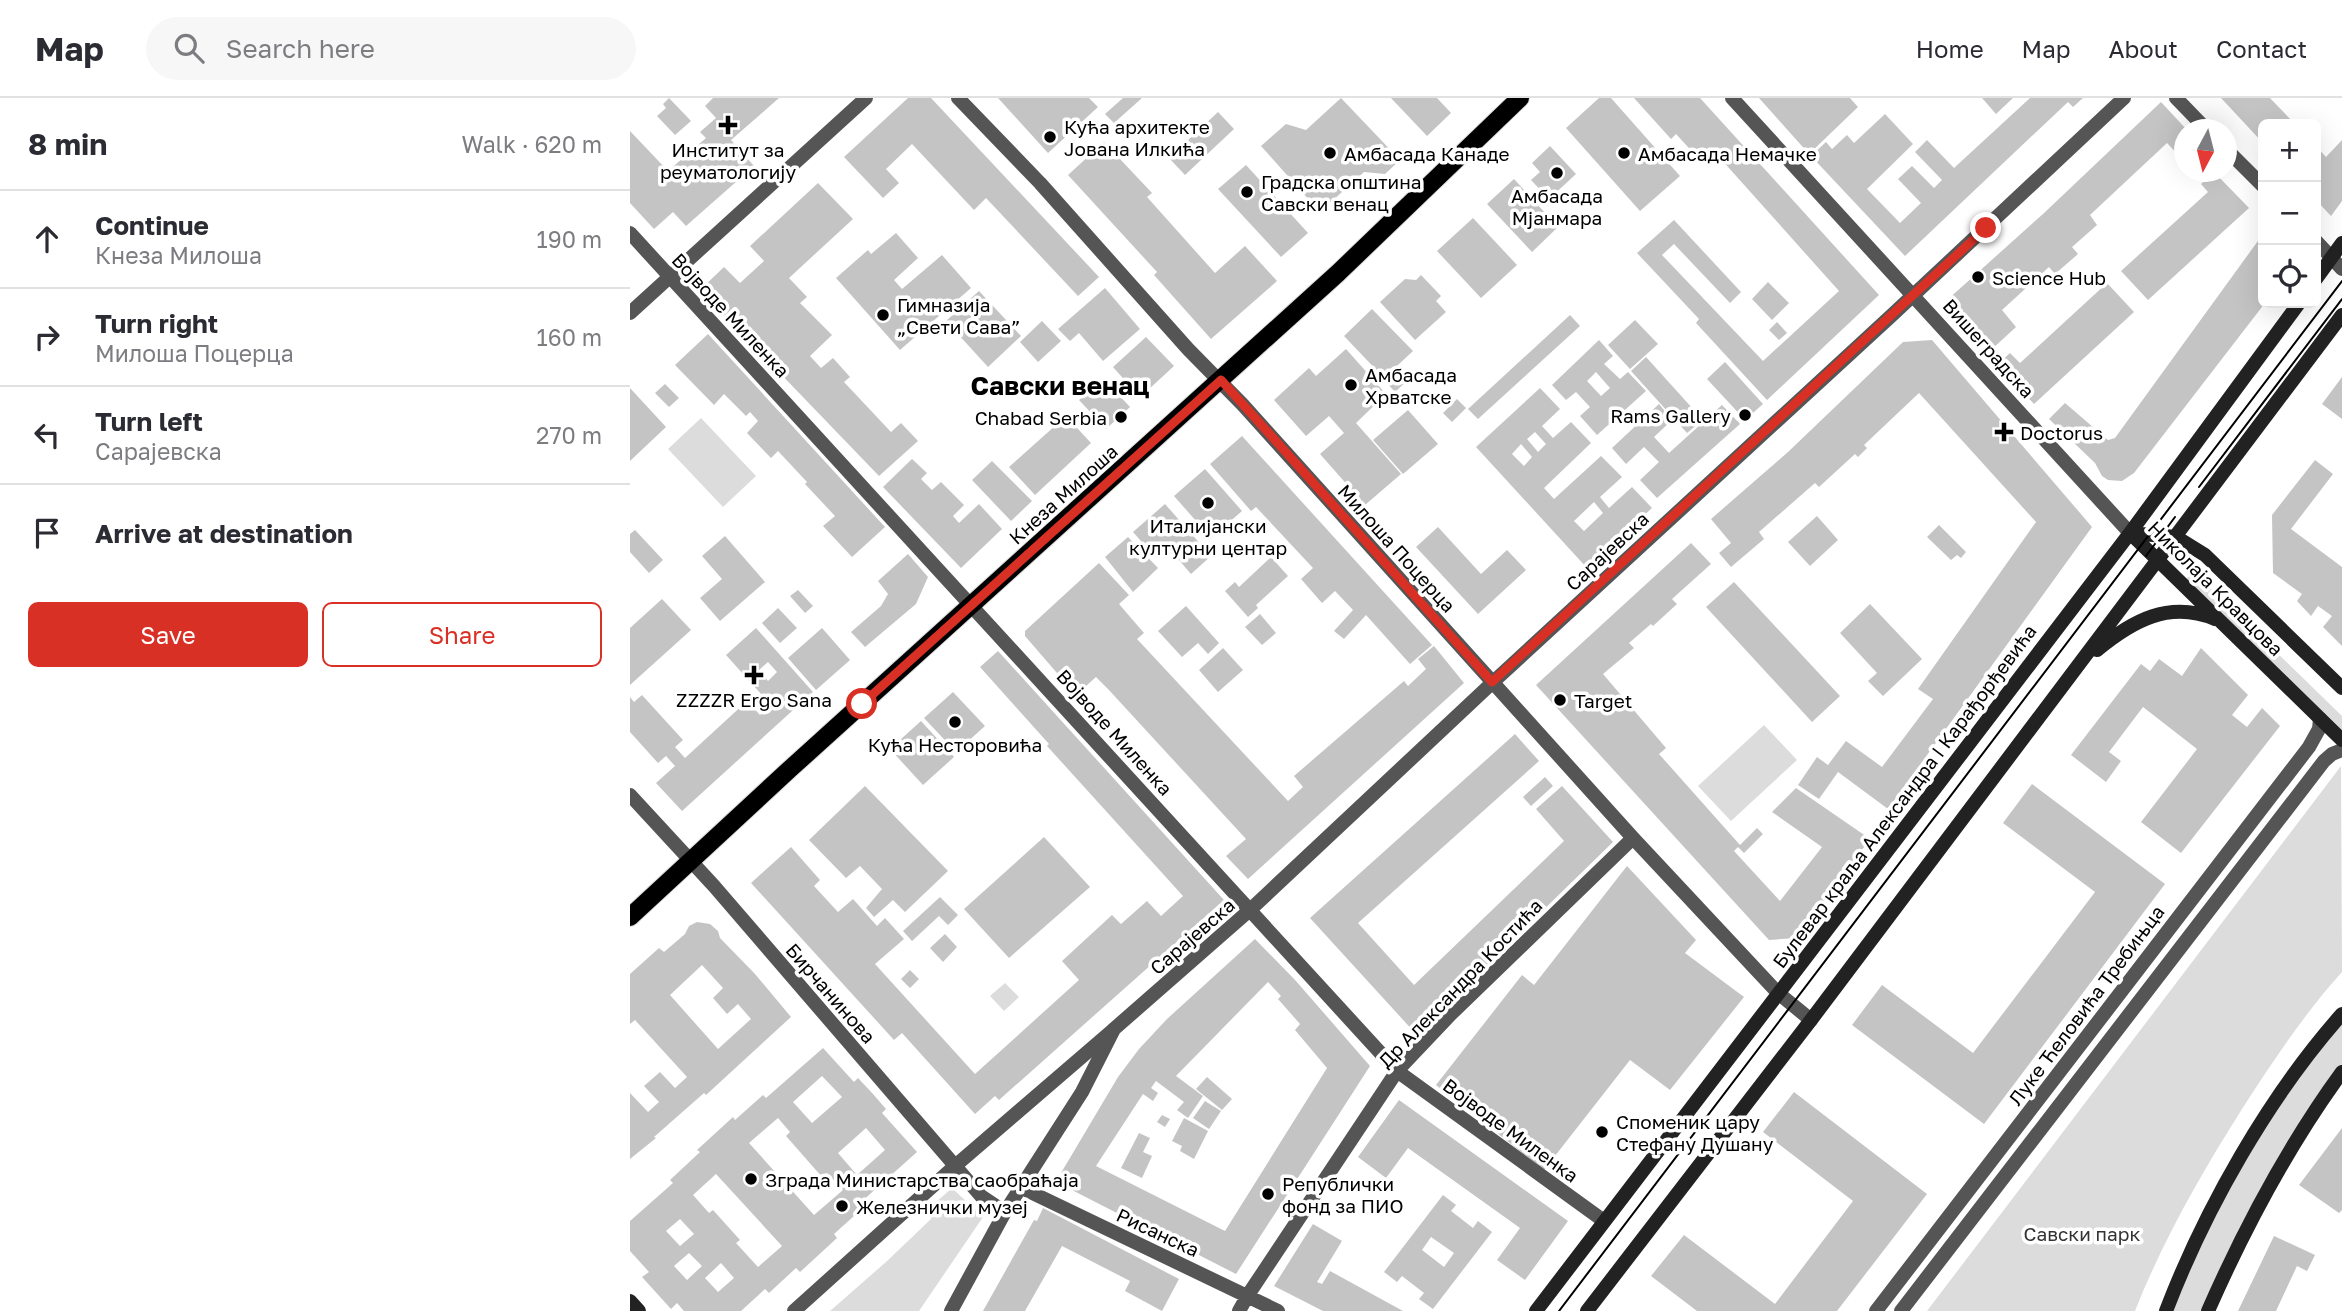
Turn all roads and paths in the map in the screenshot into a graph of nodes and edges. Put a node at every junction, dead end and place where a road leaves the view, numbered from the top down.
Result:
1 (866, 98) edge
2 (958, 98) edge
3 (1520, 98) edge
4 (1732, 98) edge
5 (2124, 98) edge
6 (2176, 98) edge
7 (2196, 119) edge
8 (2237, 159) edge
9 (2259, 182) edge
10 (630, 233) edge
11 (2342, 243) edge
12 (2318, 245) edge
13 (2330, 259) junction
14 (2342, 269) edge
15 (2321, 272) edge
16 (670, 276) junction
17 (1914, 295) junction
18 (2295, 308) edge
19 (630, 313) edge
20 (2342, 315) edge
21 (1221, 380) junction
22 (2130, 533) junction
23 (2176, 537) junction
24 (2158, 561) junction
25 (972, 605) junction
26 (2227, 628) junction
27 (2080, 664) junction
28 (2336, 677) edge
29 (1492, 682) junction
30 (2342, 688) edge
31 (2320, 719) junction
32 (2342, 740) edge
33 (2342, 750) edge
34 (630, 795) edge
35 (1633, 838) junction
36 (691, 861) junction
37 (1251, 909) junction
38 (630, 917) edge
39 (1778, 993) junction
40 (2342, 1014) edge
41 (1811, 1020) junction
42 (1114, 1029) junction
43 (1397, 1071) junction
44 (2342, 1072) edge
45 (955, 1166) junction
46 (1022, 1188) junction
47 (1005, 1212) junction
48 (1604, 1221) junction
49 (1248, 1295) junction
50 (630, 1301) edge
51 (639, 1311) edge
52 (794, 1311) edge
53 (951, 1311) edge
54 (1239, 1311) edge
55 (1278, 1311) edge
56 (1536, 1311) edge
57 (1587, 1311) edge
58 (1876, 1311) edge
59 (1902, 1311) edge
60 (2166, 1311) edge
61 (2208, 1311) edge

1 - 16 street
2 - 21 street, Милоша Поцерца
3 - 21 main road, Кнеза Милоша
4 - 17 street, Вишеградска
5 - 17 street, Сарајевска
6 - 7 street
8 - 9 street
10 - 16 street, Војводе Миленка
11 - 13 main road
12 - 13 street
13 - 14 street
13 - 15 main road
16 - 19 street
16 - 25 street, Војводе Миленка
17 - 22 street, Вишеградска
17 - 29 street, Сарајевска
18 - 22 main road, Булевар краља Александра I Карађорђевића
20 - 23 main road
21 - 25 main road, Кнеза Милоша
21 - 29 street, Милоша Поцерца
22 - 23 main road, Николаја Кравцова
22 - 24 main road, Николаја Кравцова
22 - 39 main road, Булевар краља Александра I Карађорђевића
23 - 24 main road
23 - 28 main road, Николаја Кравцова
24 - 26 main road, Николаја Кравцова
24 - 27 main road
25 - 36 main road, Кнеза Милоша
25 - 37 street, Војводе Миленка
26 - 27 main road
26 - 31 main road, Николаја Кравцова
27 - 41 main road
28 - 30 main road, Николаја Кравцова
29 - 35 street, Милоша Поцерца
29 - 37 street, Сарајевска
31 - 32 main road, Николаја Кравцова
31 - 58 street, Луке Ћеловића Требињца
33 - 59 street, Луке Ћеловића Требињца
34 - 36 street, Бирчанинова
35 - 39 street, Милоша Поцерца
35 - 43 street, Др Александра Костића
36 - 38 main road, Кнеза Милоша
36 - 45 street, Бирчанинова
37 - 42 street, Сарајевска
37 - 43 street, Војводе Миленка
39 - 41 street, Милоша Поцерца
39 - 48 main road, Булевар краља Александра I Карађорђевића
40 - 60 main road
41 - 57 main road
42 - 45 street, Сарајевска
42 - 46 street, Сарајевска
43 - 48 street, Војводе Миленка
43 - 49 street, Др Александра Костића
44 - 61 main road
45 - 47 street, Бирчанинова
45 - 52 street, Сарајевска
46 - 47 street, Сарајевска
46 - 49 street, Рисанска
47 - 53 street, Сарајевска
48 - 56 main road, Булевар краља Александра I Карађорђевића
49 - 54 street, Др Александра Костића
49 - 55 street, Рисанска
50 - 51 main road

